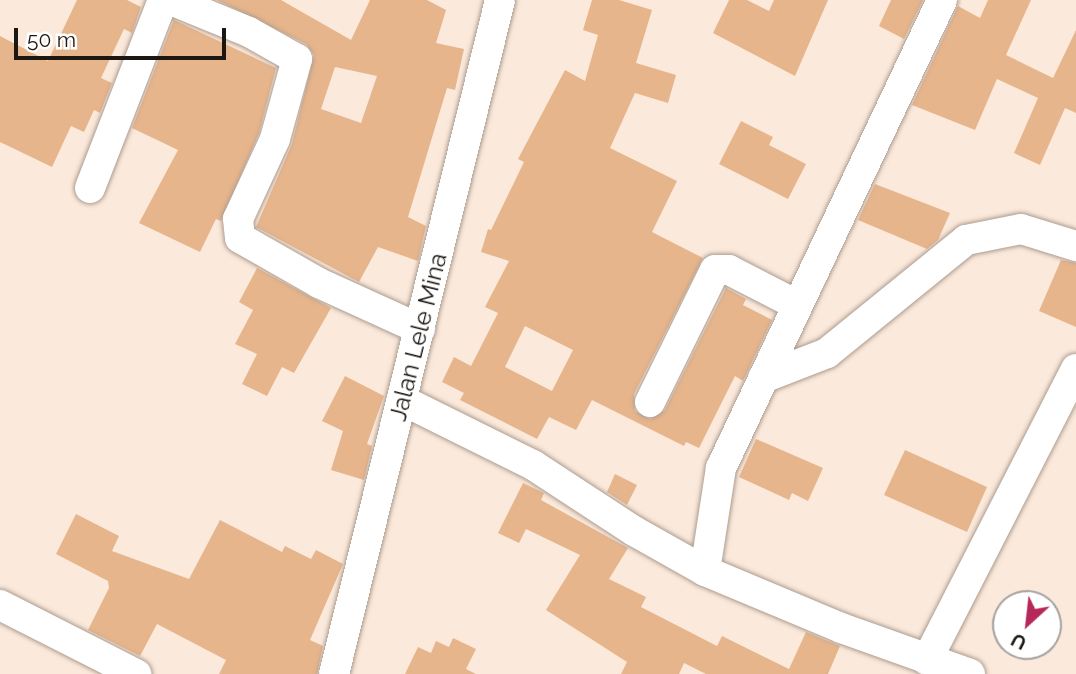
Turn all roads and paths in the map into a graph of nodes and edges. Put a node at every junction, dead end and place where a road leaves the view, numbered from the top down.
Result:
1 (163, 0) edge
2 (171, 0) edge
3 (500, 0) edge
4 (942, 0) edge
5 (90, 188) dead end
6 (1076, 246) edge
7 (797, 305) junction
8 (419, 328) junction
9 (1076, 369) edge
10 (763, 378) junction
11 (402, 400) junction
12 (650, 401) dead end
13 (705, 570) junction
14 (0, 605) edge
15 (927, 660) junction
16 (136, 674) edge
17 (334, 674) edge
18 (970, 674) edge

1 - 5 street
2 - 8 street
3 - 8 street, Jalan Lele Mina
4 - 7 street
6 - 10 street
7 - 10 street
7 - 12 street
8 - 11 street, Jalan Lele Mina
9 - 15 street
10 - 13 street
11 - 13 street
11 - 17 street, Jalan Lele Mina
13 - 15 street
14 - 16 street
15 - 18 street

